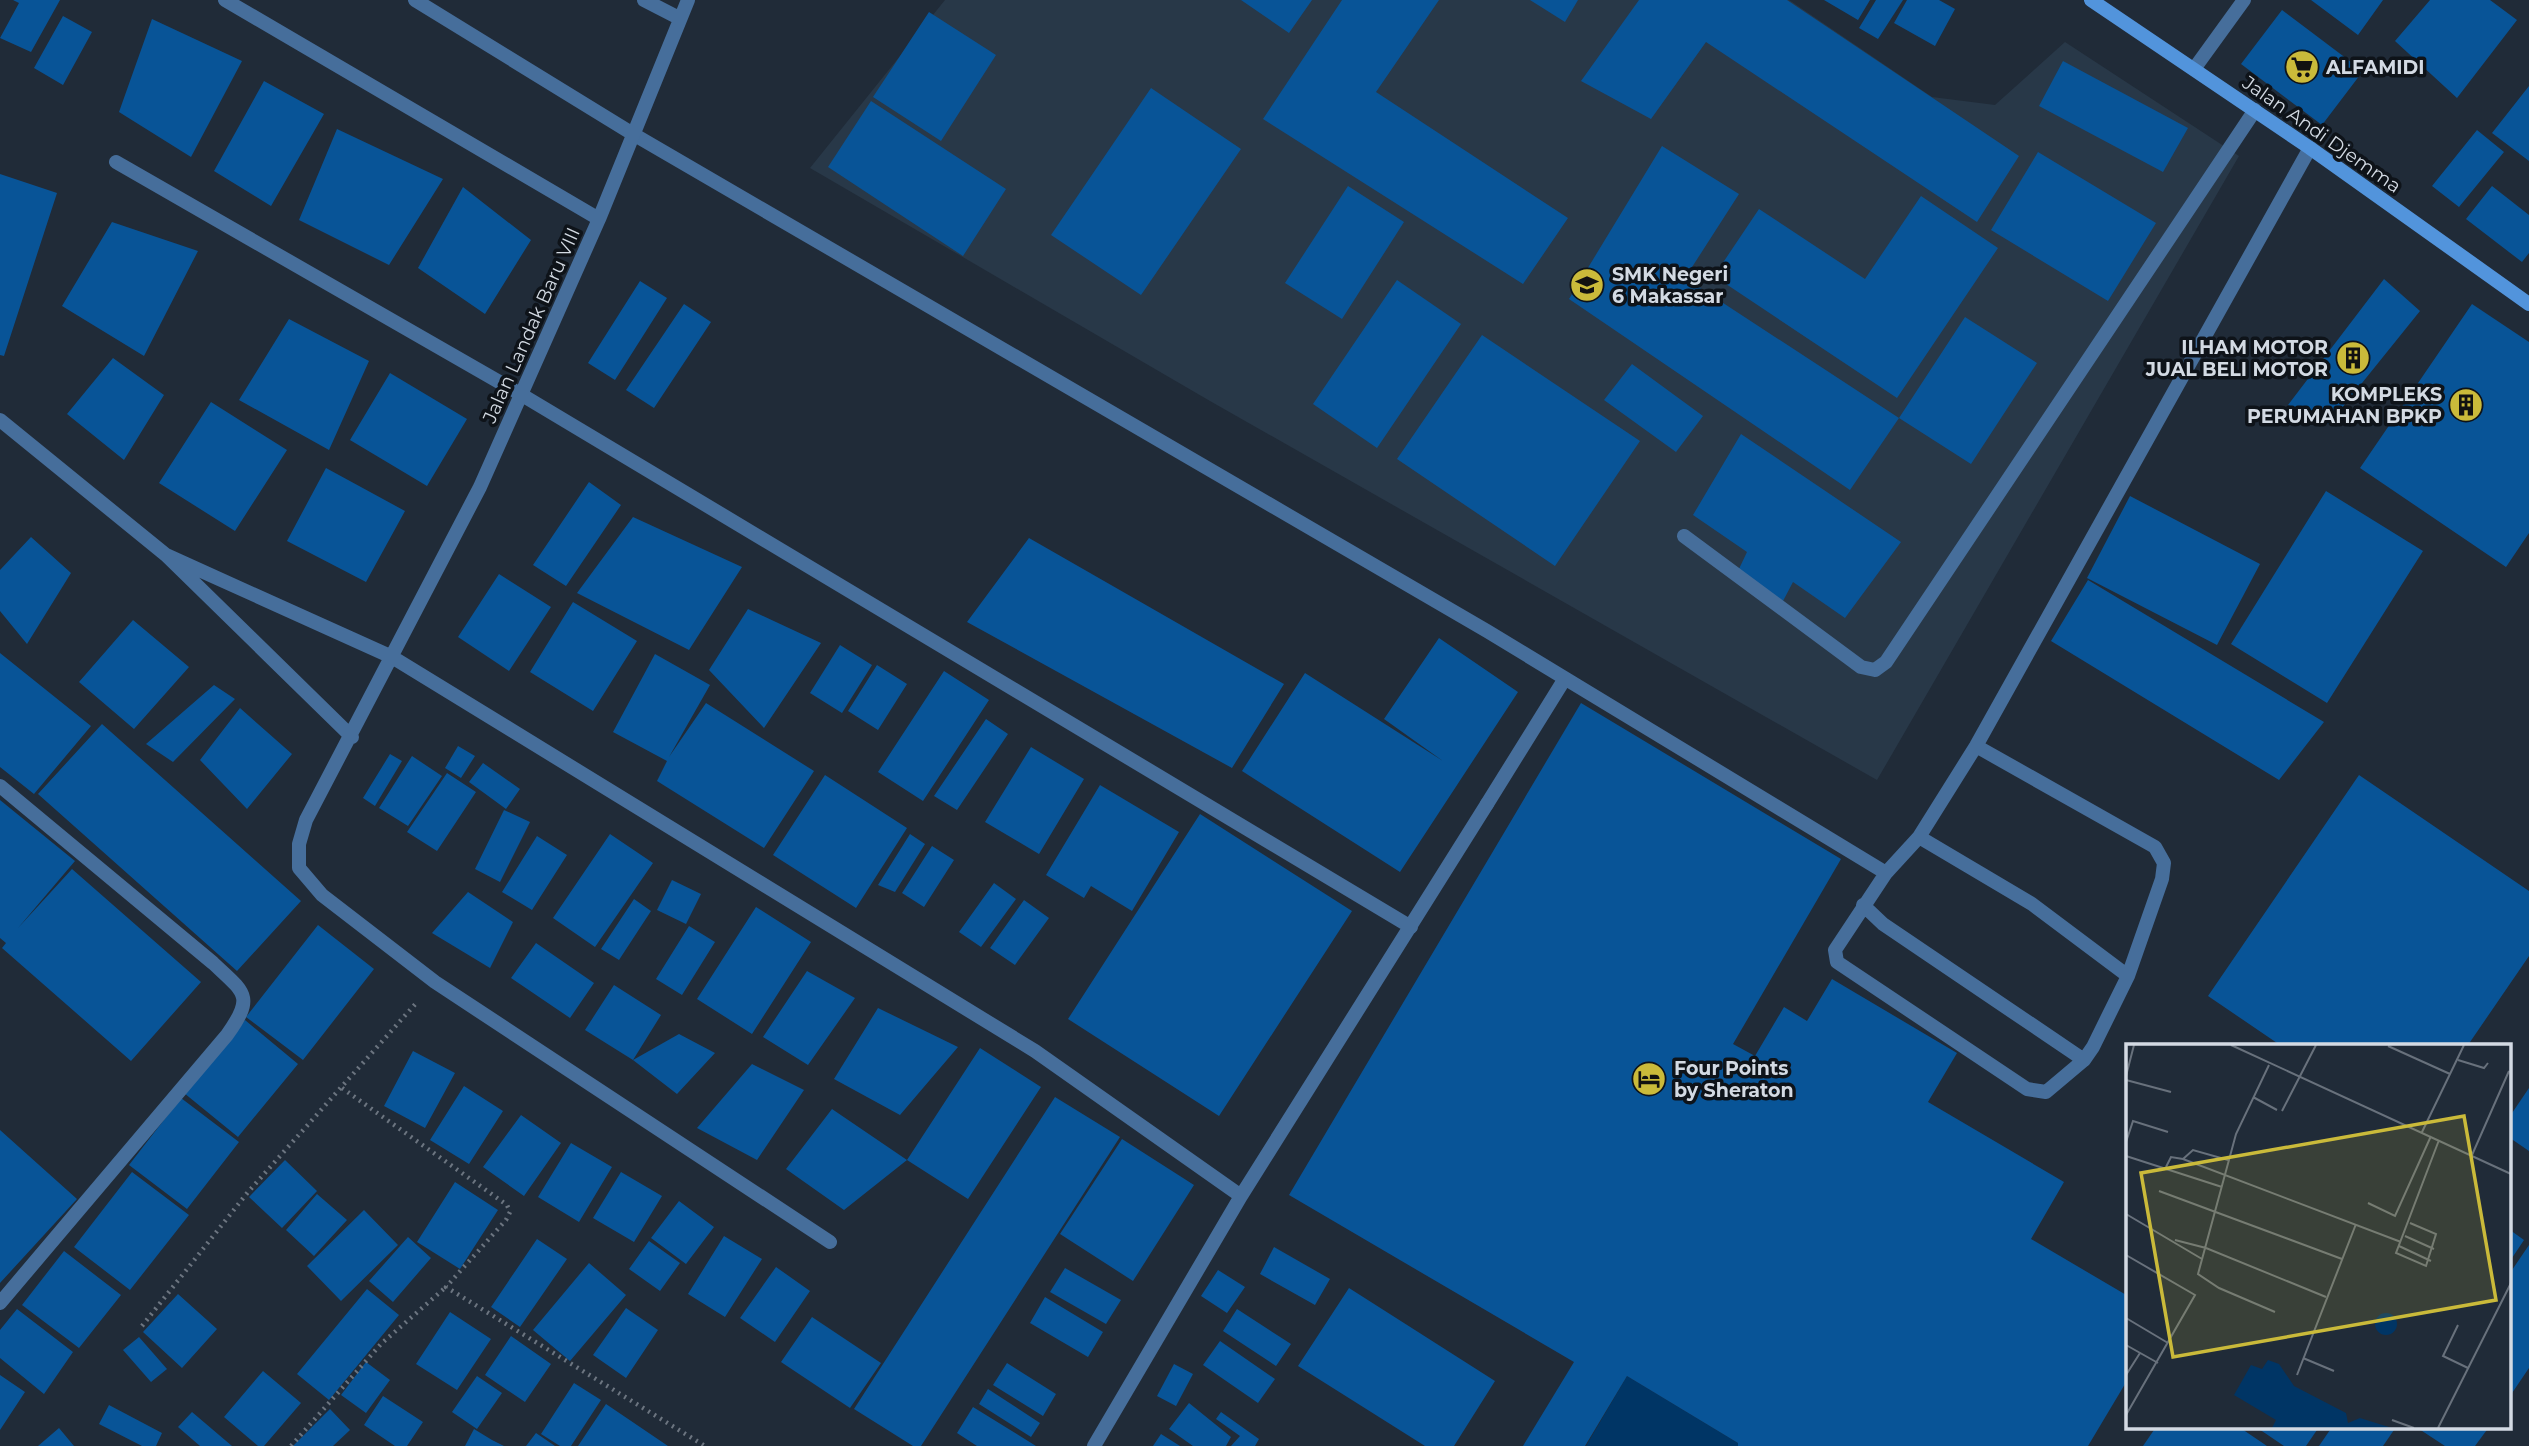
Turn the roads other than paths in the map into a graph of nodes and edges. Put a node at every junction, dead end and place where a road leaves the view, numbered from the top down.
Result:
1 (225, 0) edge
2 (415, 0) edge
3 (644, 0) edge
4 (688, 0) edge
5 (2091, 0) edge
6 (2244, 0) edge
7 (679, 18) junction
8 (2194, 69) junction
9 (2255, 110) junction
10 (633, 134) junction
11 (2309, 148) junction
12 (116, 162) dead end
13 (599, 219) junction
14 (2529, 304) edge
15 (522, 395) junction
16 (0, 420) edge
17 (1684, 536) dead end
18 (166, 555) junction
19 (392, 657) junction
20 (1564, 680) junction
21 (352, 737) junction
22 (1976, 746) junction
23 (0, 786) edge
24 (1919, 837) junction
25 (1886, 873) junction
26 (1863, 905) junction
27 (1410, 927) junction
28 (2128, 976) junction
29 (2084, 1060) junction
30 (1241, 1196) junction
31 (830, 1242) dead end
32 (0, 1303) edge
33 (1094, 1446) edge

1 - 13 street
2 - 10 street
3 - 7 street
4 - 7 street, Jalan Landak Baru VIII
5 - 8 main road, Jalan Andi Djemma
6 - 8 street
7 - 10 street, Jalan Landak Baru VIII
8 - 9 main road, Jalan Andi Djemma
9 - 11 main road, Jalan Andi Djemma
9 - 17 street
10 - 13 street, Jalan Landak Baru VIII
10 - 20 street
11 - 14 main road, Jalan Andi Djemma
11 - 22 street
12 - 15 street
13 - 15 street, Jalan Landak Baru VIII
15 - 19 street, Jalan Landak Baru VIII
15 - 27 street
16 - 18 street
18 - 19 street
18 - 21 street
19 - 21 street, Jalan Landak Baru VIII
19 - 30 street
20 - 25 street
20 - 27 street
21 - 31 street, Jalan Landak Baru VIII
22 - 24 street
22 - 28 street
23 - 32 street
24 - 25 street
24 - 28 street
25 - 26 street
26 - 29 street
26 - 29 street
27 - 30 street
28 - 29 street
30 - 33 street

